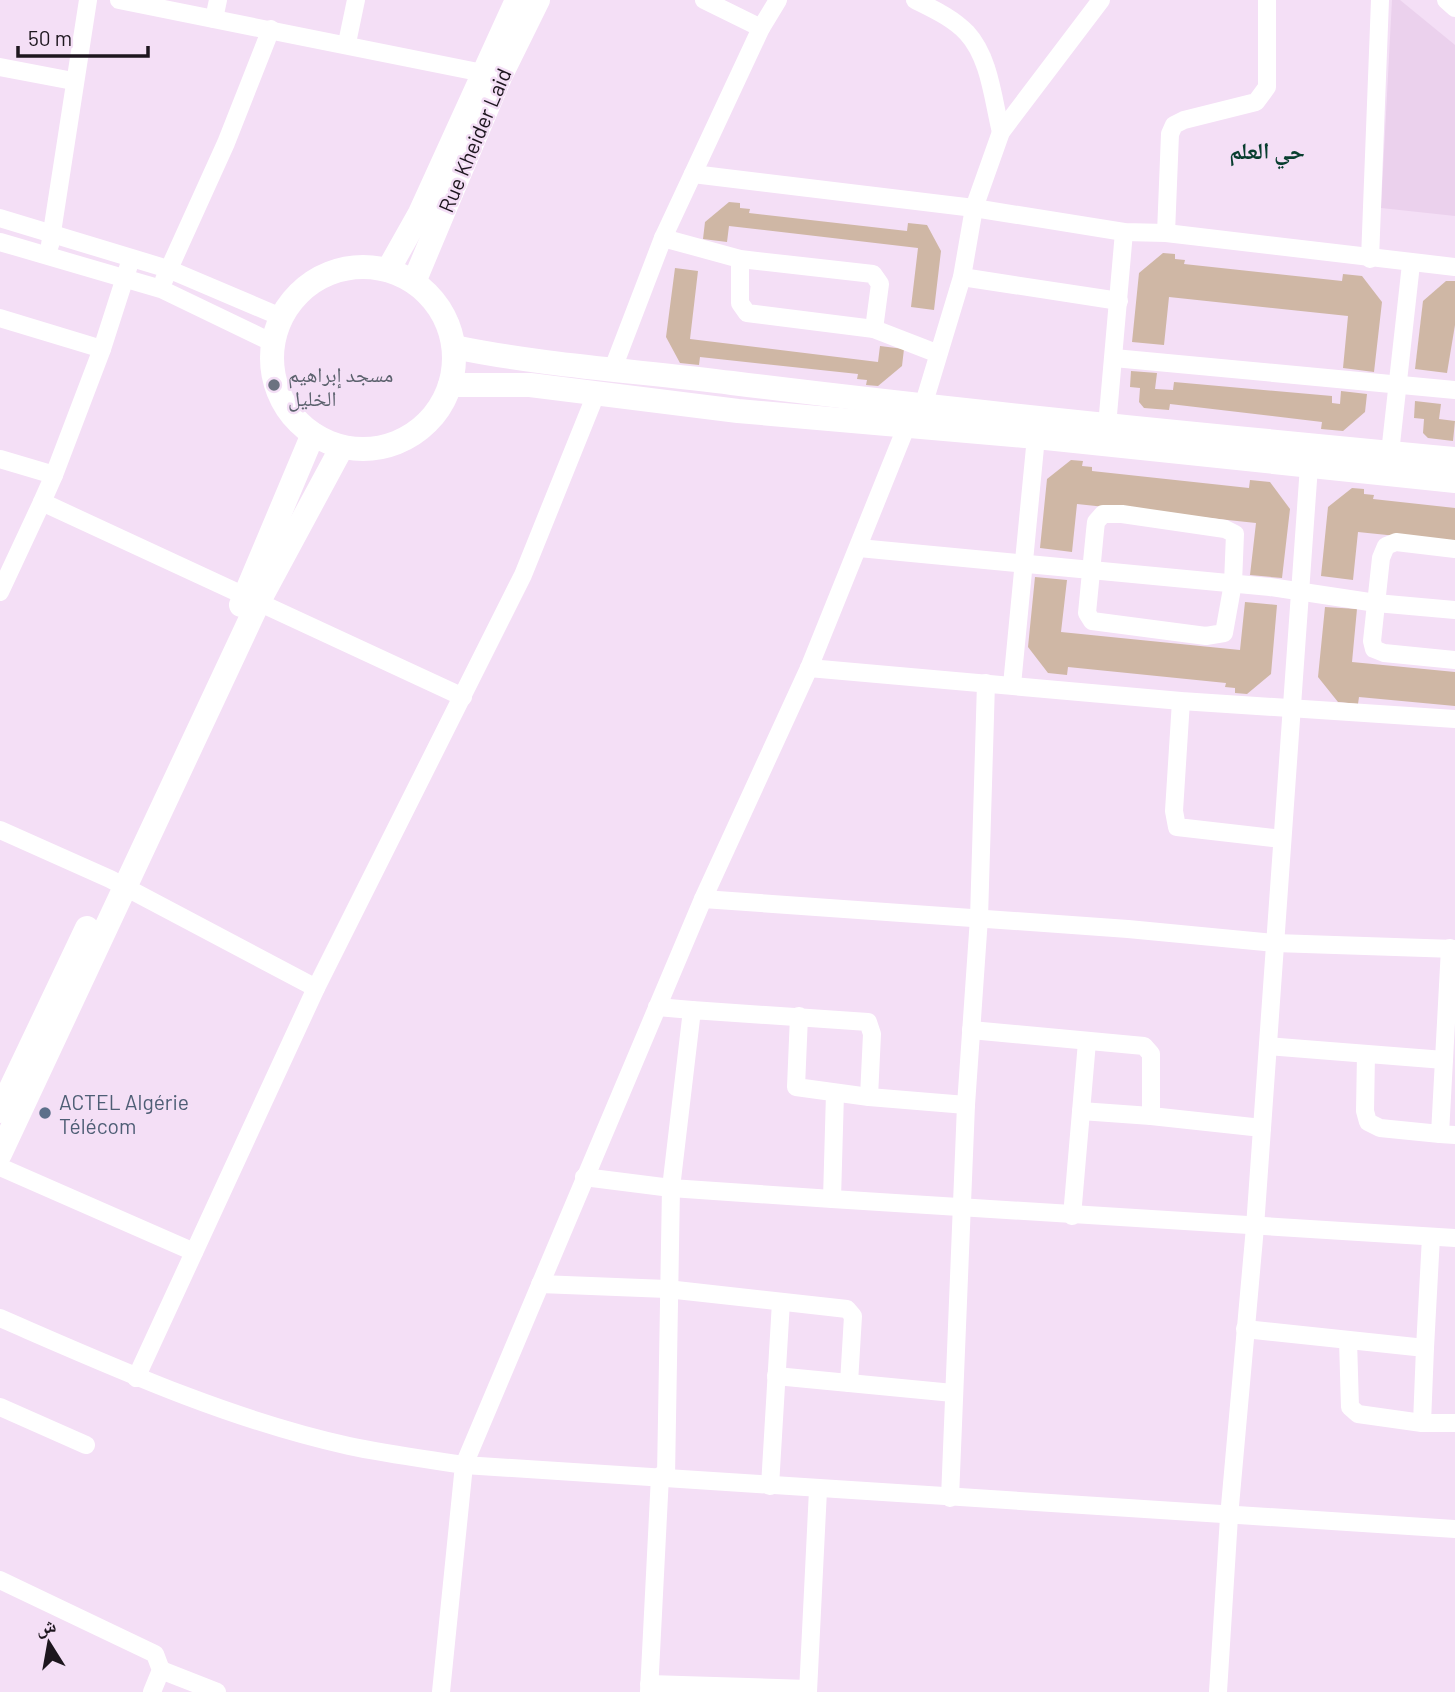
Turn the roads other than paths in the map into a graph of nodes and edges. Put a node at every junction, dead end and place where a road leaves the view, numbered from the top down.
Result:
1 (88, 0) edge
2 (119, 0) edge
3 (218, 0) edge
4 (356, 0) edge
5 (517, 0) edge
6 (538, 0) edge
7 (704, 0) edge
8 (778, 0) edge
9 (915, 0) edge
10 (1101, 0) edge
11 (1267, 0) edge
12 (1380, 0) edge
13 (1446, 0) edge
14 (1455, 8) edge
15 (214, 19) junction
16 (761, 28) junction
17 (271, 29) junction
18 (347, 43) junction
19 (0, 67) edge
20 (491, 74) junction
21 (73, 81) junction
22 (1001, 132) junction
23 (692, 174) junction
24 (974, 208) junction
25 (0, 218) edge
26 (1124, 232) junction
27 (1166, 233) junction
28 (51, 234) junction
29 (663, 238) junction
30 (0, 242) edge
31 (48, 256) junction
32 (740, 258) junction
33 (131, 259) junction
34 (1370, 259) junction
35 (1411, 264) junction
36 (1455, 267) edge
37 (168, 269) junction
38 (388, 270) junction
39 (125, 277) junction
40 (961, 277) junction
41 (414, 282) junction
42 (161, 289) junction
43 (1119, 301) junction
44 (281, 317) junction
45 (0, 318) edge
46 (874, 329) junction
47 (273, 343) junction
48 (454, 347) junction
49 (102, 349) junction
50 (936, 353) junction
51 (1114, 358) junction
52 (612, 371) junction
53 (1396, 384) junction
54 (450, 385) junction
55 (1455, 390) edge
56 (596, 394) junction
57 (923, 406) junction
58 (907, 425) junction
59 (1107, 426) junction
60 (313, 434) junction
61 (1036, 438) junction
62 (341, 447) junction
63 (1390, 453) junction
64 (0, 459) edge
65 (1343, 459) junction
66 (1455, 459) edge
67 (1309, 466) junction
68 (54, 475) junction
69 (1455, 481) edge
70 (42, 502) junction
71 (859, 548) junction
72 (1455, 549) edge
73 (1022, 564) junction
74 (1092, 571) junction
75 (1233, 583) junction
76 (1299, 591) junction
77 (0, 592) edge
78 (252, 598) junction
79 (1376, 603) junction
80 (1455, 610) edge
81 (1455, 660) edge
82 (809, 668) junction
83 (986, 683) junction
84 (1012, 685) junction
85 (463, 697) junction
86 (1181, 701) junction
87 (1291, 708) junction
88 (1455, 719) edge
89 (0, 830) edge
90 (1282, 839) junction
91 (118, 883) junction
92 (703, 900) junction
93 (979, 918) junction
94 (1275, 943) junction
95 (1452, 948) edge
96 (316, 988) junction
97 (657, 1007) junction
98 (692, 1010) junction
99 (799, 1016) junction
100 (971, 1030) junction
101 (1087, 1042) junction
102 (1268, 1046) junction
103 (1366, 1054) junction
104 (1444, 1060) junction
105 (835, 1093) junction
106 (869, 1097) junction
107 (966, 1105) junction
108 (0, 1111) edge
109 (1081, 1111) junction
110 (1151, 1116) junction
111 (1262, 1128) junction
112 (1447, 1135) edge
113 (0, 1154) edge
114 (0, 1167) edge
115 (584, 1177) junction
116 (671, 1188) junction
117 (832, 1199) junction
118 (962, 1208) junction
119 (1072, 1216) junction
120 (1255, 1227) junction
121 (1431, 1237) junction
122 (1455, 1238) edge
123 (194, 1252) junction
124 (540, 1284) junction
125 (667, 1289) junction
126 (781, 1302) junction
127 (0, 1318) edge
128 (1245, 1329) junction
129 (1348, 1340) junction
130 (1425, 1348) junction
131 (776, 1376) junction
132 (136, 1378) junction
133 (849, 1383) junction
134 (953, 1393) junction
135 (0, 1407) edge
136 (1422, 1423) junction
137 (1455, 1423) edge
138 (86, 1445) dead end
139 (464, 1465) junction
140 (663, 1476) junction
141 (769, 1486) junction
142 (817, 1490) junction
143 (950, 1498) junction
144 (1229, 1517) junction
145 (1455, 1529) edge
146 (0, 1580) edge
147 (161, 1670) junction
148 (649, 1688) edge
149 (808, 1690) edge
150 (152, 1692) edge
151 (217, 1692) edge
152 (441, 1692) edge
153 (1218, 1692) edge

1 - 21 street
2 - 15 street
3 - 15 street
4 - 18 street
5 - 20 street, Rue Kheider Laid
6 - 20 street, Rue Kheider Laid
7 - 16 street
8 - 16 street
9 - 22 street
10 - 22 street
11 - 27 street
12 - 34 street
13 - 14 street
15 - 17 street
16 - 23 street
17 - 18 street
17 - 37 street
18 - 20 street
19 - 21 street
20 - 38 street, Rue Kheider Laid
20 - 41 street, Rue Kheider Laid
21 - 28 street
22 - 24 street
23 - 24 street
23 - 29 street
24 - 26 street
24 - 40 street
25 - 28 street
26 - 27 street
26 - 43 street
27 - 34 street
28 - 31 street
28 - 33 street
29 - 32 street
29 - 52 street
30 - 31 street
31 - 39 street
32 - 46 street
32 - 46 street
33 - 37 street
33 - 39 street
34 - 35 street
35 - 36 street
35 - 53 street
37 - 42 street
37 - 44 street
38 - 41 street
38 - 44 street
39 - 42 street
39 - 49 street
40 - 43 street
40 - 50 street
41 - 48 street
42 - 47 street
43 - 51 street
44 - 47 street
45 - 49 street
46 - 50 street
47 - 60 street
48 - 52 street
48 - 54 street
49 - 68 street
50 - 57 street
51 - 53 street
51 - 59 street
52 - 57 street
53 - 55 street
53 - 63 street
54 - 56 street
54 - 62 street
56 - 58 street
56 - 85 street
57 - 59 street
58 - 61 street
58 - 71 street
59 - 65 street
60 - 62 street
60 - 78 street
61 - 67 street
61 - 73 street
62 - 78 street
63 - 65 street
63 - 66 street
64 - 68 street
65 - 67 street
65 - 69 street
67 - 76 street
68 - 70 street
70 - 77 street
70 - 78 street
71 - 73 street
71 - 82 street
72 - 79 street
73 - 74 street
73 - 84 street
74 - 75 street
74 - 75 street
74 - 75 street
75 - 76 street
76 - 79 street
76 - 87 street
78 - 85 street
78 - 91 street
79 - 80 street
79 - 81 street
82 - 83 street
82 - 92 street
83 - 84 street
83 - 93 street
84 - 86 street
85 - 96 street
86 - 87 street
86 - 90 street
87 - 88 street
87 - 90 street
89 - 91 street
90 - 94 street
91 - 96 street
91 - 108 street
91 - 113 street
92 - 93 street
92 - 97 street
93 - 94 street
93 - 100 street
94 - 95 street
94 - 102 street
95 - 104 street
96 - 123 street
97 - 98 street
97 - 115 street
98 - 99 street
98 - 116 street
99 - 105 street
99 - 106 street
100 - 101 street
100 - 107 street
101 - 109 street
101 - 110 street
102 - 103 street
102 - 111 street
103 - 104 street
103 - 112 street
104 - 112 street
105 - 106 street
105 - 117 street
106 - 107 street
107 - 118 street
109 - 110 street
109 - 119 street
110 - 111 street
111 - 120 street
114 - 123 street
115 - 116 street
115 - 124 street
116 - 117 street
116 - 125 street
117 - 118 street
118 - 119 street
118 - 134 street
119 - 120 street
120 - 121 street
120 - 128 street
121 - 122 street
121 - 130 street
123 - 132 street
124 - 125 street
124 - 139 street
125 - 126 street
125 - 140 street
126 - 131 street
126 - 133 street
127 - 132 street
128 - 129 street
128 - 144 street
129 - 130 street
129 - 136 street
130 - 136 street
131 - 133 street
131 - 141 street
132 - 139 street
133 - 134 street
134 - 143 street
135 - 138 street
136 - 137 street
139 - 140 street
139 - 152 street
140 - 141 street
140 - 148 street
141 - 142 street
142 - 143 street
142 - 149 street
143 - 144 street
144 - 145 street
144 - 153 street
146 - 147 street
147 - 150 street
147 - 151 street
148 - 149 street

